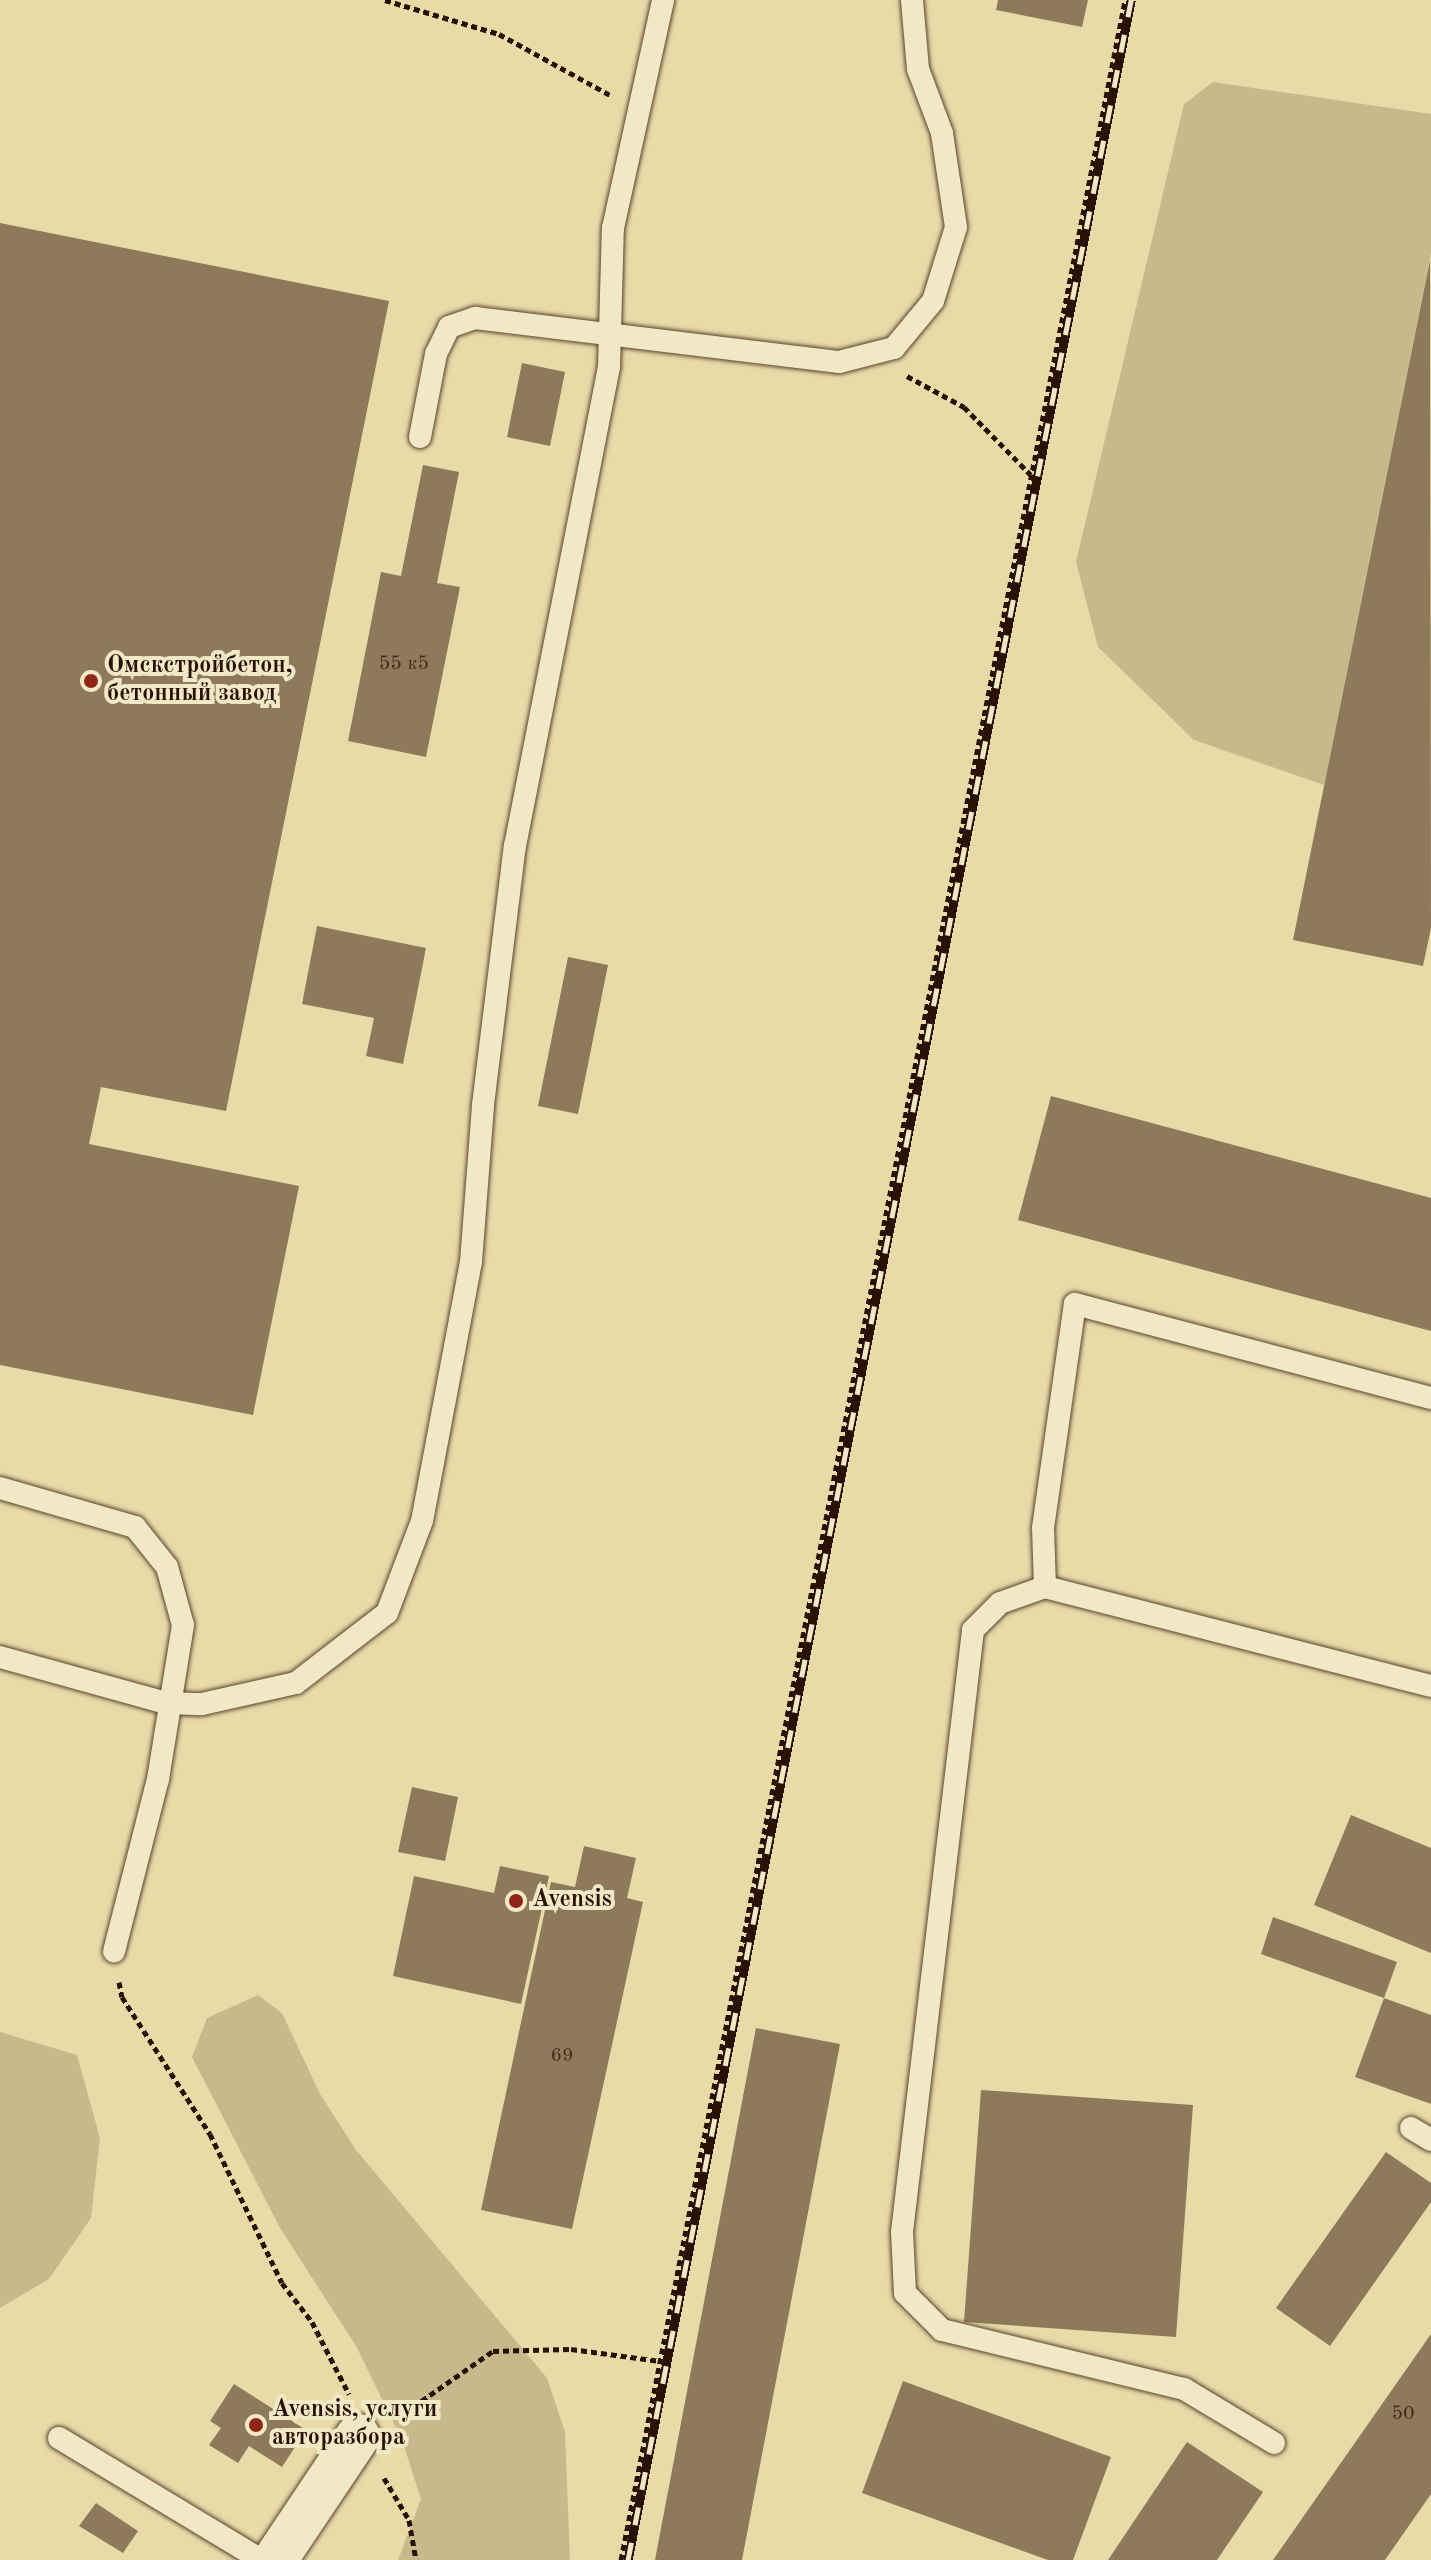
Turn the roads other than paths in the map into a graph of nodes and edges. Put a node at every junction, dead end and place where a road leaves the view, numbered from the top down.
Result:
1 (663, 0) edge
2 (912, 0) edge
3 (610, 338) junction
4 (420, 437) dead end
5 (1431, 1398) edge
6 (0, 1488) edge
7 (1045, 1587) junction
8 (0, 1657) edge
9 (1431, 1686) edge
10 (166, 1703) junction
11 (114, 1951) road end
12 (1411, 2128) dead end
13 (1431, 2140) edge
14 (358, 2436) road end
15 (59, 2438) dead end
16 (1274, 2443) dead end
17 (261, 2560) edge
18 (275, 2560) edge

1 - 3 lane
2 - 3 lane
3 - 4 lane
3 - 10 lane
5 - 7 lane
6 - 10 lane
7 - 9 lane
7 - 16 lane
8 - 10 lane
10 - 11 lane
12 - 13 lane
14 - 18 street
15 - 17 lane

